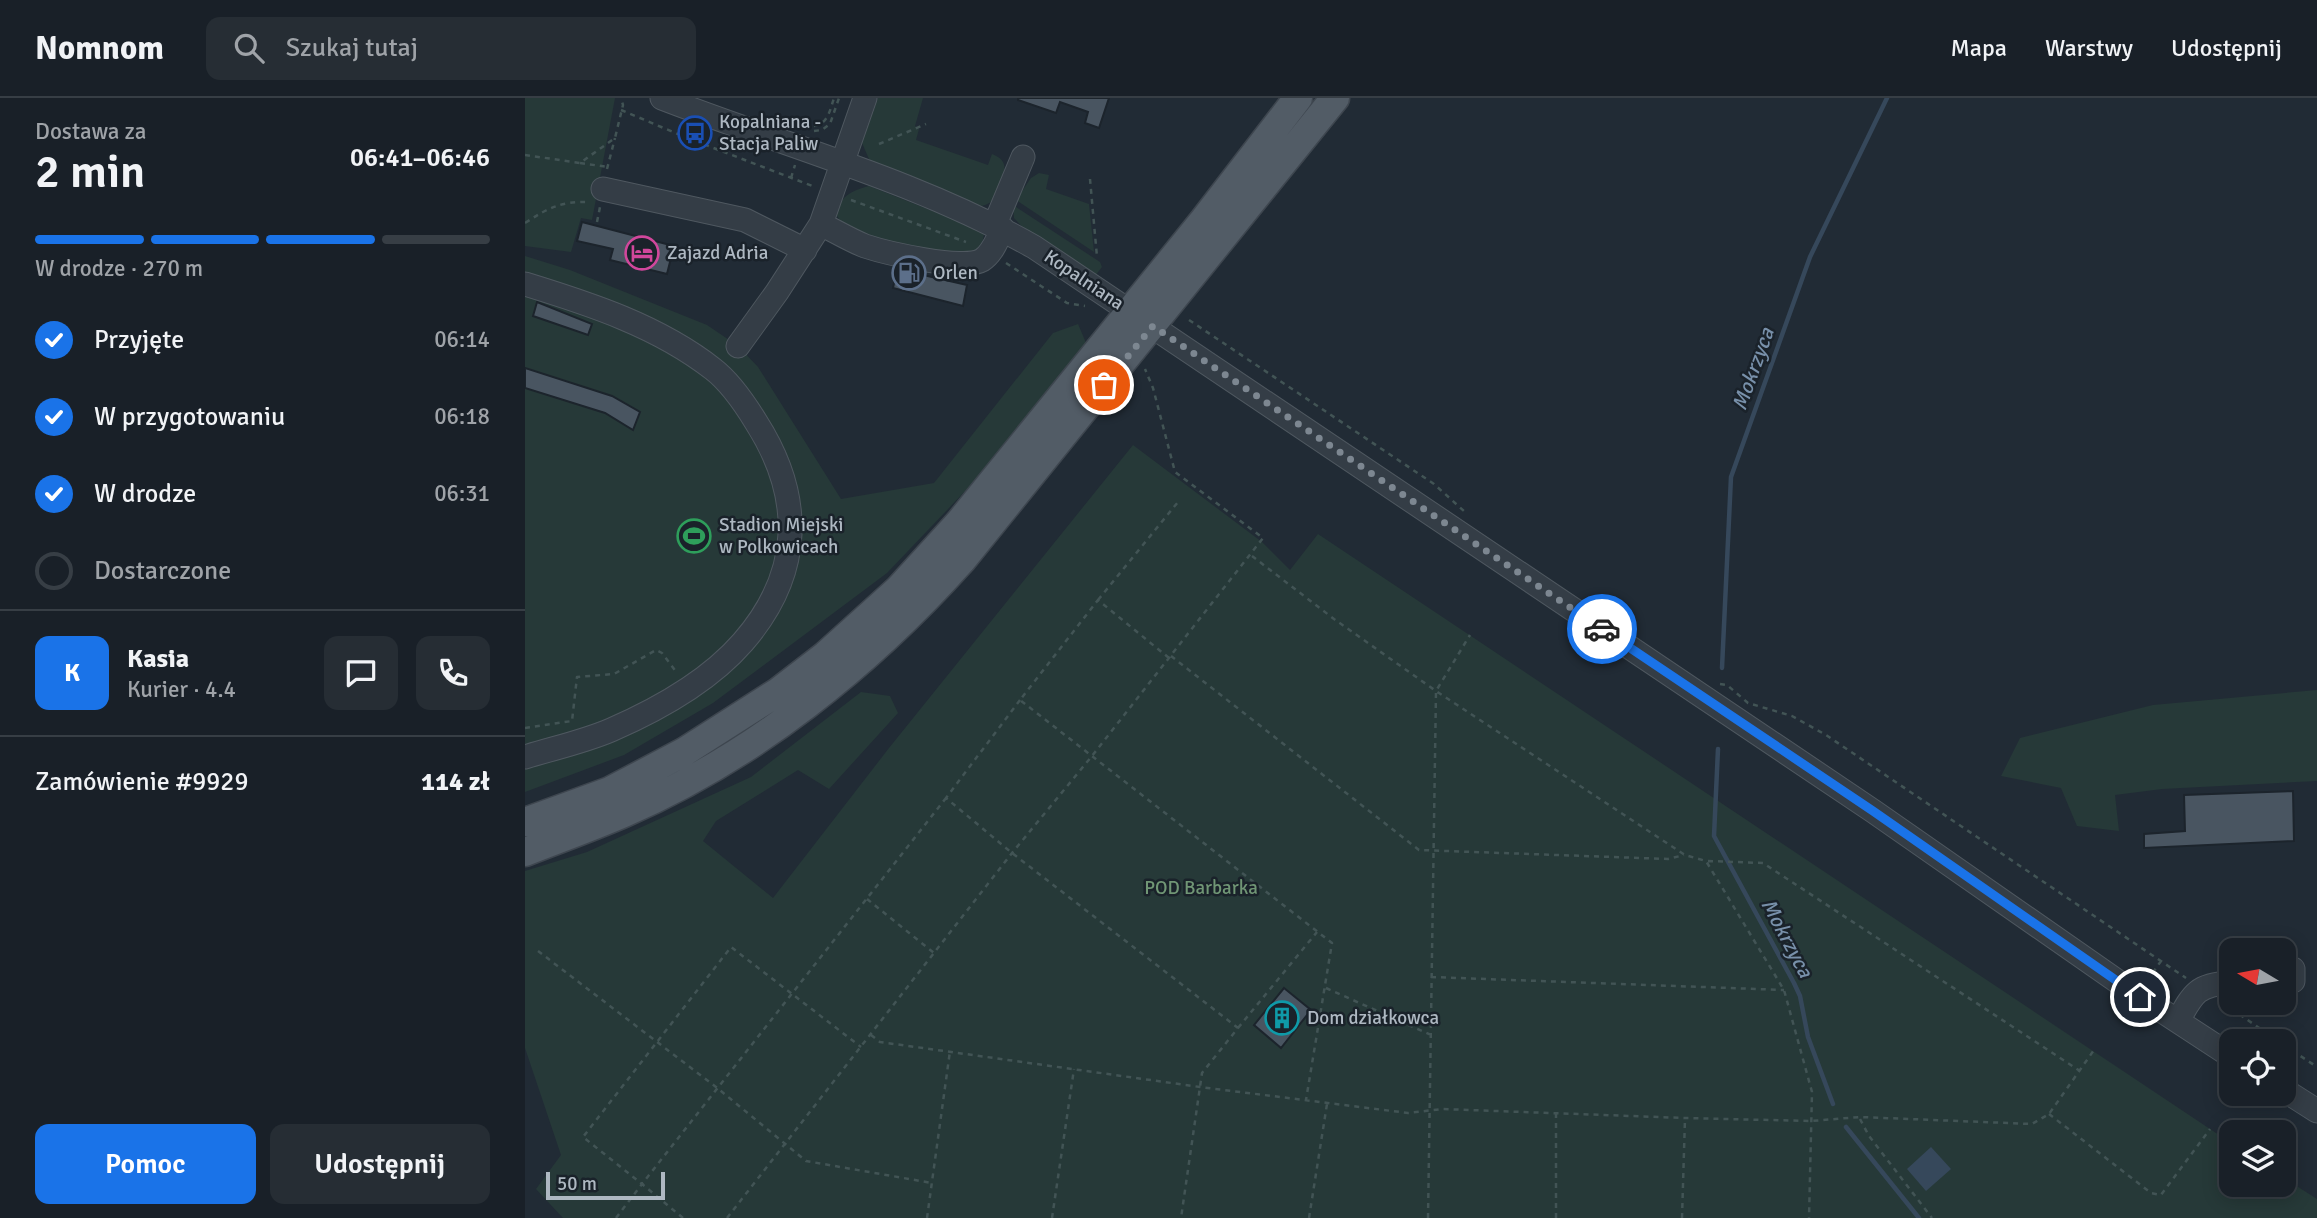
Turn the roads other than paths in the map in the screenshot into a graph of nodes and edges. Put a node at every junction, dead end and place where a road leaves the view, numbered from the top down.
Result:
1 (662, 98) edge
2 (865, 98) edge
3 (1299, 98) edge
4 (1335, 98) edge
5 (1023, 156) dead end
6 (842, 163) junction
7 (604, 186) road end
8 (821, 225) junction
9 (999, 227) junction
10 (805, 250) junction
11 (525, 284) edge
12 (1142, 319) junction
13 (738, 346) dead end
14 (525, 757) edge
15 (525, 822) edge
16 (525, 852) edge
17 (2219, 983) edge
18 (2178, 1021) junction
19 (2219, 1048) edge
20 (2296, 1098) edge
21 (2317, 1111) edge

1 - 6 street, Kopalniana
2 - 6 street
3 - 12 main road
4 - 12 main road
5 - 9 street
6 - 8 street
6 - 9 street, Kopalniana
7 - 10 street
8 - 9 street
8 - 10 street
9 - 12 street, Kopalniana
10 - 13 street
11 - 14 street
12 - 15 main road
12 - 16 main road
12 - 18 street, Kopalniana
17 - 18 street
18 - 19 street, Kopalniana
20 - 21 street

